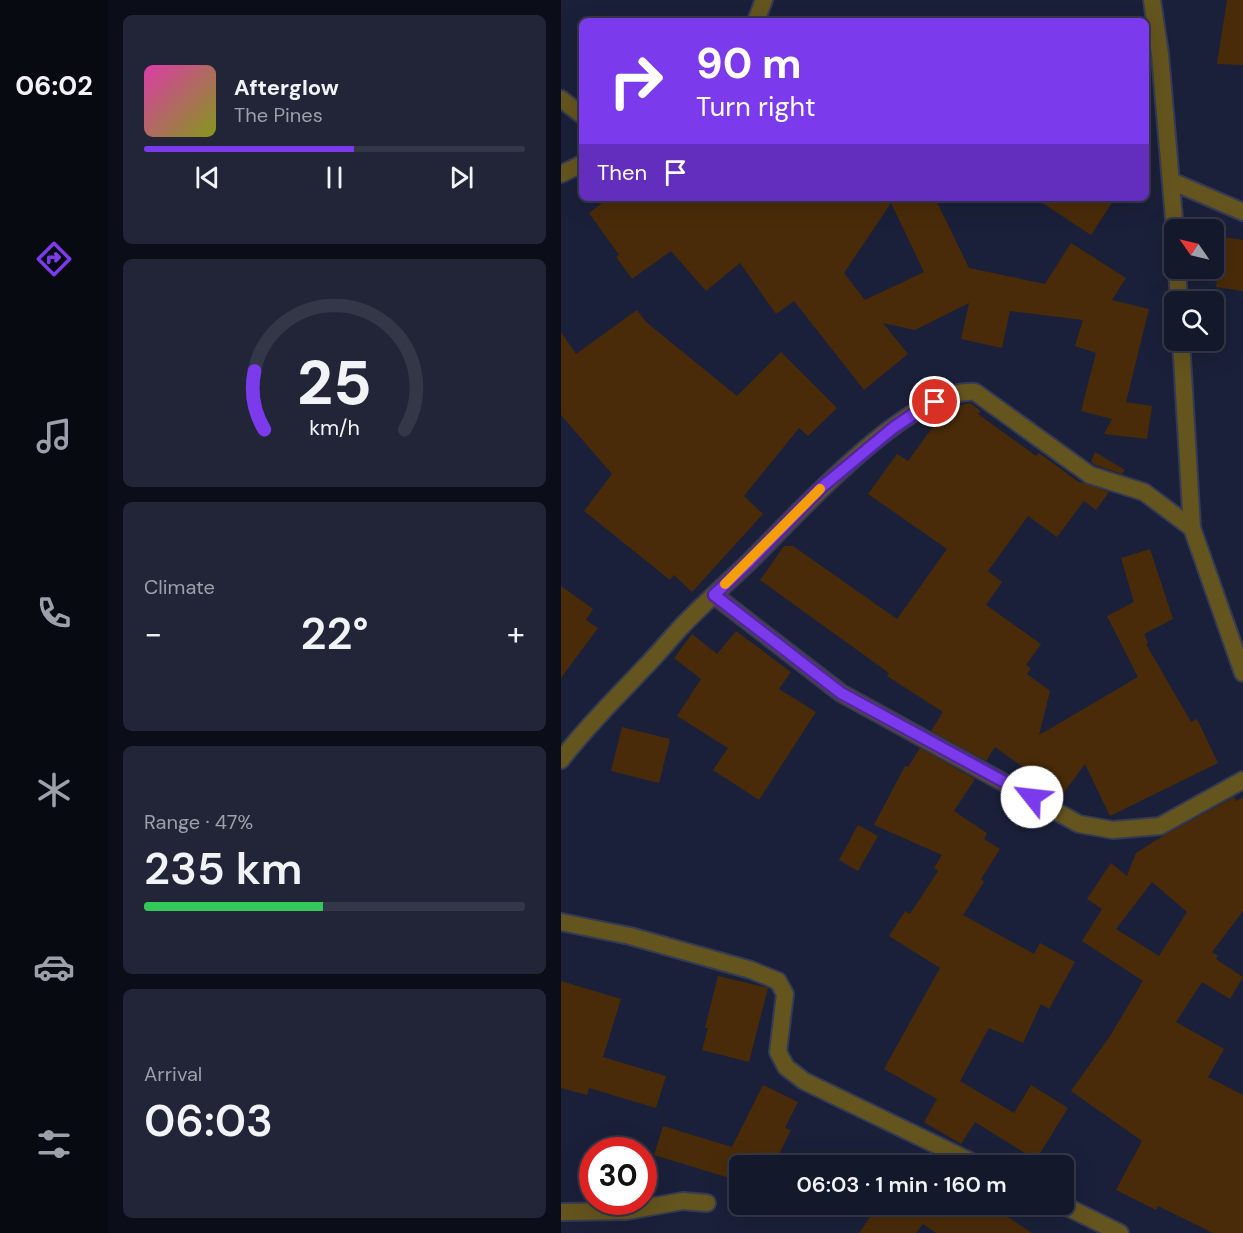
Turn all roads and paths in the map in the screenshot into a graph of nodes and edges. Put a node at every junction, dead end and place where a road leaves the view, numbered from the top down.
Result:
1 (764, 0) edge
2 (1152, 0) edge
3 (757, 18) edge
4 (561, 99) edge
5 (579, 113) edge
6 (579, 165) edge
7 (561, 174) edge
8 (1171, 181) junction
9 (1243, 212) edge
10 (1174, 219) edge
11 (1182, 351) edge
12 (1192, 528) junction
13 (714, 595) junction
14 (1243, 673) edge
15 (561, 760) edge
16 (1243, 780) edge
17 (561, 922) edge
18 (957, 1155) edge
19 (707, 1203) dead end
20 (1074, 1210) edge
21 (561, 1212) edge
22 (1120, 1233) edge

1 - 3 street
2 - 8 street
4 - 5 street
6 - 7 street
8 - 9 street
8 - 10 street
11 - 12 street
12 - 13 street
12 - 14 street
13 - 15 street
13 - 16 street
17 - 18 street
19 - 21 street
20 - 22 street

